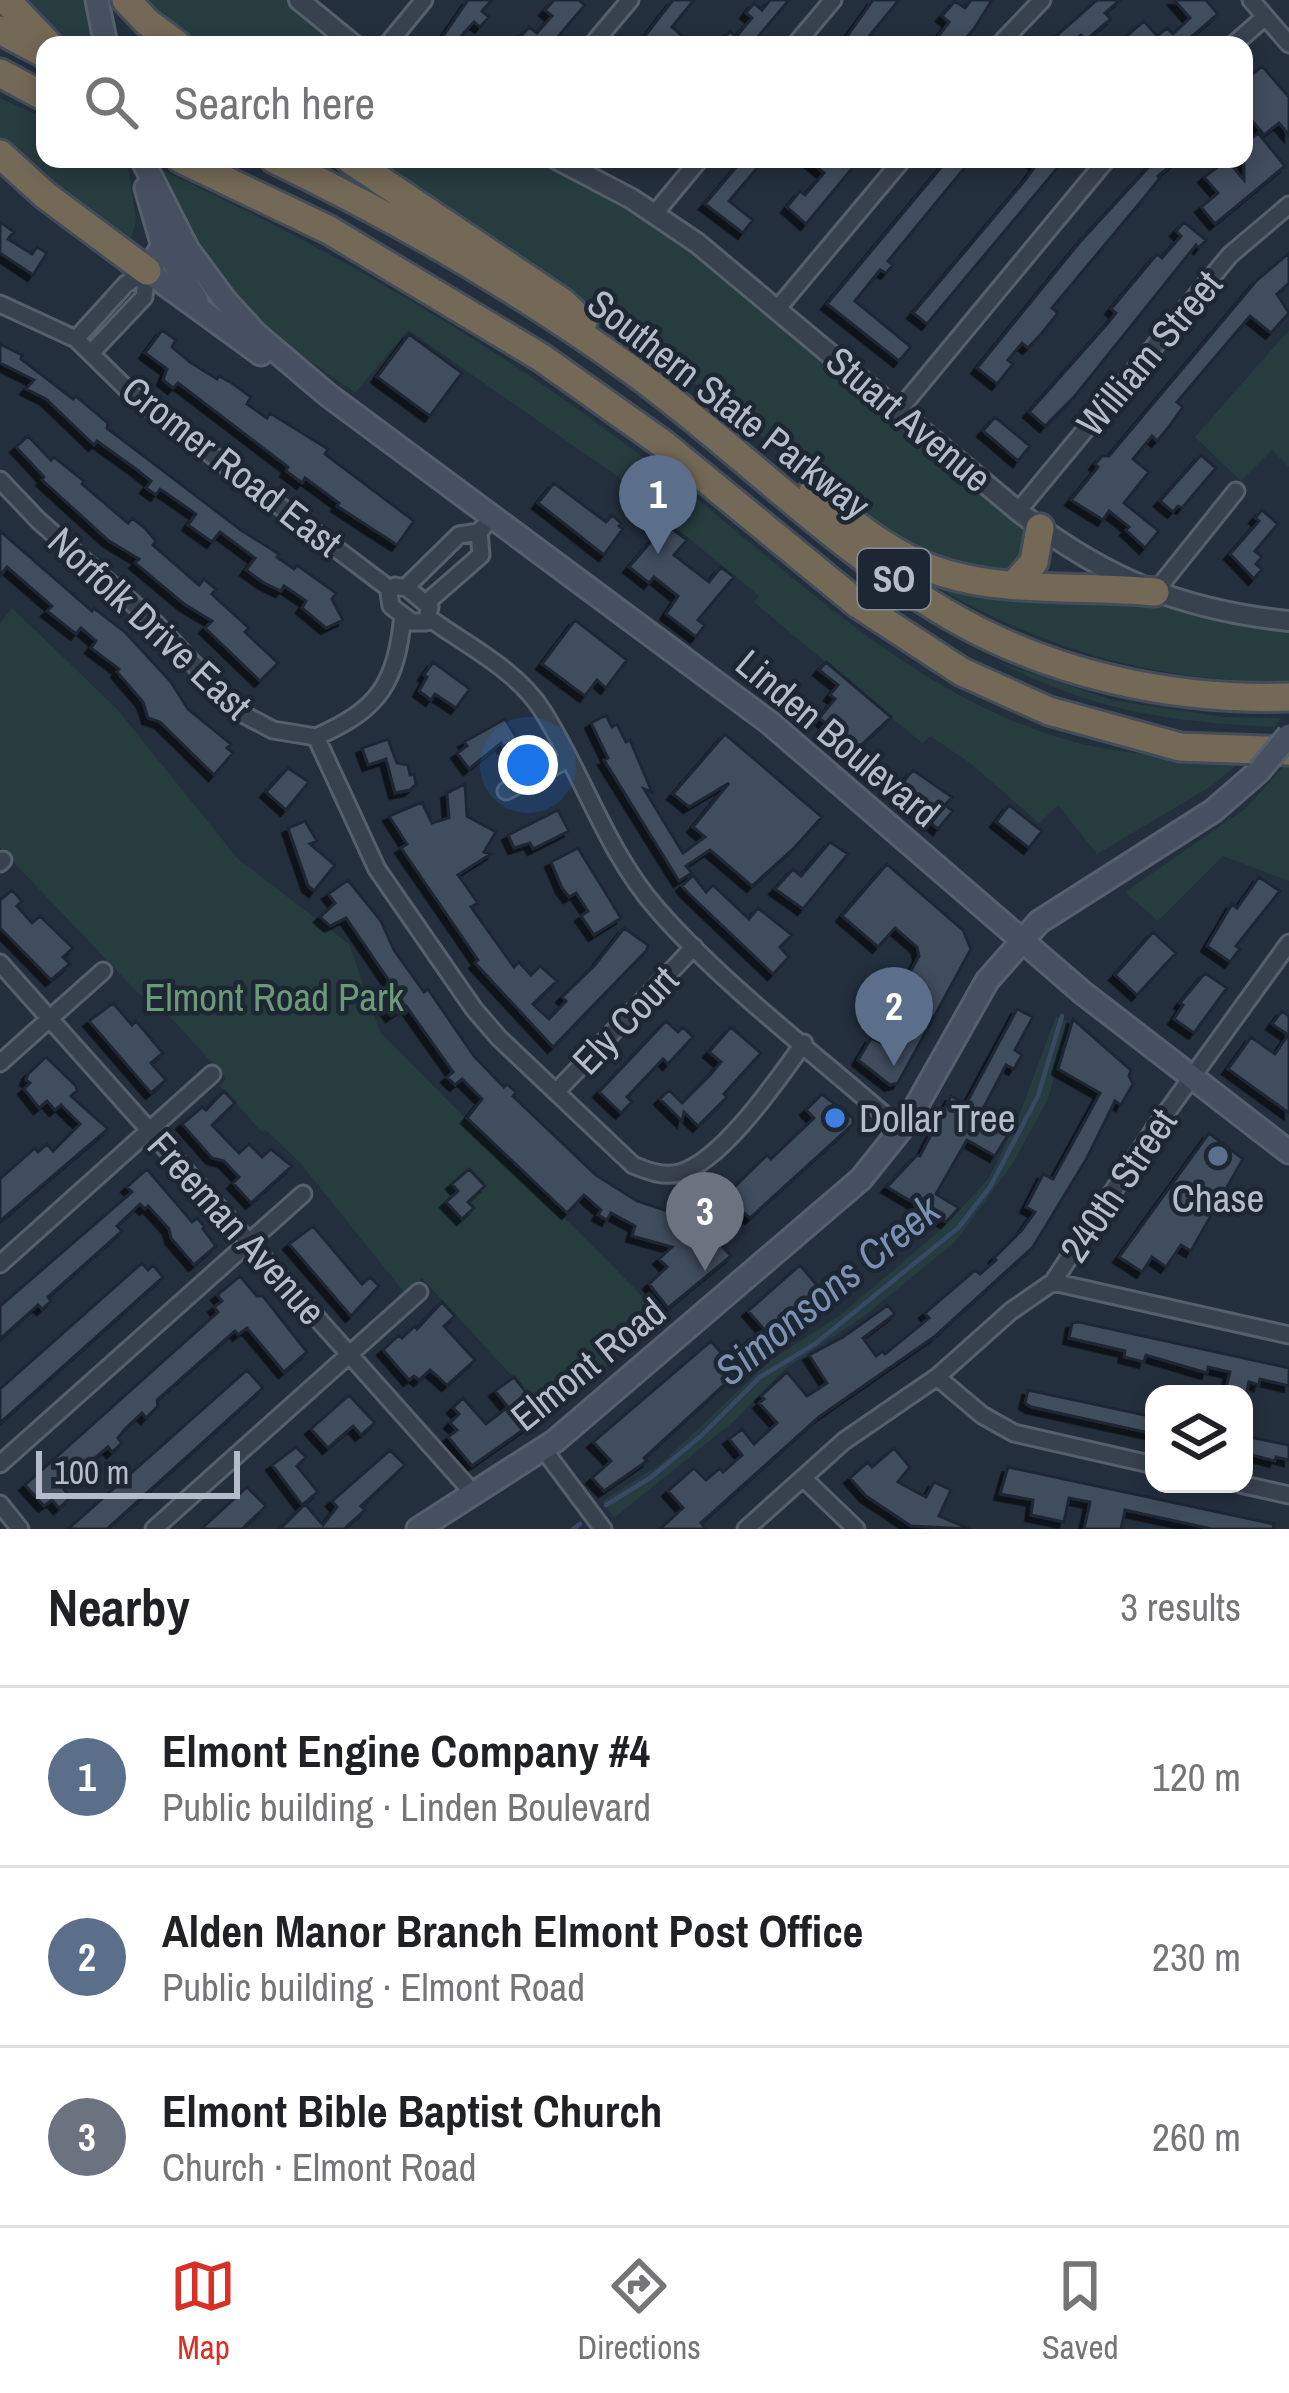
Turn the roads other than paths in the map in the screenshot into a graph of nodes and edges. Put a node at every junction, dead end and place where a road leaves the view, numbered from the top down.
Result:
1 (5, 0) edge
2 (97, 0) edge
3 (126, 0) edge
4 (298, 0) edge
5 (424, 0) edge
6 (630, 0) edge
7 (833, 0) edge
8 (1042, 0) edge
9 (1251, 0) edge
10 (1265, 17) junction
11 (0, 30) edge
12 (40, 36) edge
13 (104, 36) edge
14 (166, 36) edge
15 (343, 36) edge
16 (394, 36) edge
17 (600, 36) edge
18 (803, 36) edge
19 (1008, 36) edge
20 (1243, 36) edge
21 (1289, 44) edge
22 (36, 49) edge
23 (0, 73) edge
24 (36, 92) edge
25 (0, 154) edge
26 (145, 168) edge
27 (200, 168) edge
28 (291, 168) edge
29 (362, 168) edge
30 (572, 168) edge
31 (692, 168) edge
32 (895, 168) edge
33 (1100, 168) edge
34 (1289, 205) edge
35 (655, 213) junction
36 (169, 237) junction
37 (147, 271) junction
38 (0, 304) edge
39 (105, 307) junction
40 (778, 308) junction
41 (121, 321) junction
42 (218, 322) junction
43 (76, 340) junction
44 (91, 353) junction
45 (633, 371) junction
46 (328, 395) junction
47 (899, 410) junction
48 (711, 431) junction
49 (1, 484) edge
50 (1236, 490) dead end
51 (1029, 519) junction
52 (486, 525) junction
53 (1014, 585) junction
54 (398, 589) junction
55 (1155, 592) junction
56 (428, 611) junction
57 (403, 615) junction
58 (1289, 621) edge
59 (1289, 698) edge
60 (1103, 725) junction
61 (1289, 736) edge
62 (316, 737) junction
63 (1289, 752) edge
64 (568, 759) junction
65 (506, 791) dead end
66 (1021, 941) junction
67 (1289, 943) edge
68 (694, 947) junction
69 (0, 963) edge
70 (103, 971) dead end
71 (50, 1018) junction
72 (804, 1043) junction
73 (0, 1063) edge
74 (212, 1074) dead end
75 (1190, 1080) junction
76 (556, 1092) junction
77 (150, 1130) junction
78 (902, 1130) junction
79 (1289, 1152) edge
80 (303, 1194) dead end
81 (250, 1242) junction
82 (0, 1264) edge
83 (1053, 1282) junction
84 (419, 1292) dead end
85 (1289, 1335) edge
86 (350, 1354) junction
87 (937, 1377) junction
88 (544, 1450) junction
89 (0, 1464) edge
90 (1145, 1464) edge
91 (803, 1478) junction
92 (1253, 1487) edge
93 (475, 1494) junction
94 (1289, 1495) edge
95 (0, 1504) edge
96 (20, 1529) edge
97 (154, 1529) edge
98 (418, 1529) edge
99 (602, 1529) edge
100 (746, 1529) edge
101 (856, 1529) edge

1 - 12 highway
2 - 13 main road
3 - 14 highway
4 - 15 street
5 - 16 street
6 - 17 street
7 - 18 street
8 - 19 street
9 - 10 street
10 - 20 street
10 - 21 street
11 - 22 highway
23 - 24 highway
25 - 37 highway
26 - 36 main road
27 - 60 highway, Southern State Parkway / SO
28 - 45 highway, Southern State Parkway / SO
29 - 45 highway
30 - 35 street, Stuart Avenue
31 - 35 street
32 - 40 street
33 - 47 street
34 - 51 street, William Street
35 - 40 street, Stuart Avenue
36 - 37 main road
36 - 42 main road, Linden Boulevard
36 - 46 main road, Linden Boulevard
37 - 39 street
37 - 41 street
37 - 42 main road, Linden Boulevard
38 - 43 street, Cromer Road East
39 - 41 street
39 - 43 street
40 - 47 street, Stuart Avenue
41 - 44 street
42 - 46 main road, Linden Boulevard
43 - 44 street, Cromer Road East
44 - 54 street, Cromer Road East
45 - 48 highway, Southern State Parkway / SO
46 - 52 main road, Linden Boulevard
47 - 51 street, Stuart Avenue
48 - 53 highway
48 - 59 highway, Southern State Parkway / SO
49 - 62 street, Norfolk Drive East
50 - 55 street
51 - 53 highway
51 - 55 street, Stuart Avenue
52 - 54 street
52 - 56 street
52 - 66 main road, Linden Boulevard
53 - 55 highway
54 - 56 street, Cromer Road East
54 - 57 street
55 - 58 street, Stuart Avenue
56 - 57 street
56 - 64 street, Cromer Road East
57 - 62 street
60 - 61 highway
60 - 63 highway
61 - 66 main road, Elmont Road, bridge
62 - 76 street
64 - 65 street
64 - 68 street, Cromer Road East
66 - 75 main road, Linden Boulevard
66 - 78 main road, Elmont Road
67 - 75 street, 240th Street
68 - 72 street, Cromer Road East
68 - 76 street, Ely Court
69 - 71 street, Freeman Avenue
70 - 71 street
71 - 73 street
71 - 77 street, Freeman Avenue
72 - 76 street
72 - 78 street, Cromer Road East
74 - 77 street
75 - 79 main road, Linden Boulevard
75 - 83 street, 240th Street
77 - 81 street, Freeman Avenue
77 - 82 street
78 - 88 main road, Elmont Road
80 - 81 street
81 - 86 street, Freeman Avenue
81 - 89 street
83 - 85 street
83 - 87 street, 240th Street
84 - 86 street
86 - 93 street, Freeman Avenue
86 - 97 street
87 - 90 street
87 - 91 street, 240th Street
88 - 93 main road, Elmont Road
88 - 99 street
91 - 100 street, 240th Street
91 - 101 street
92 - 94 street
93 - 98 main road, Elmont Road
95 - 96 street

